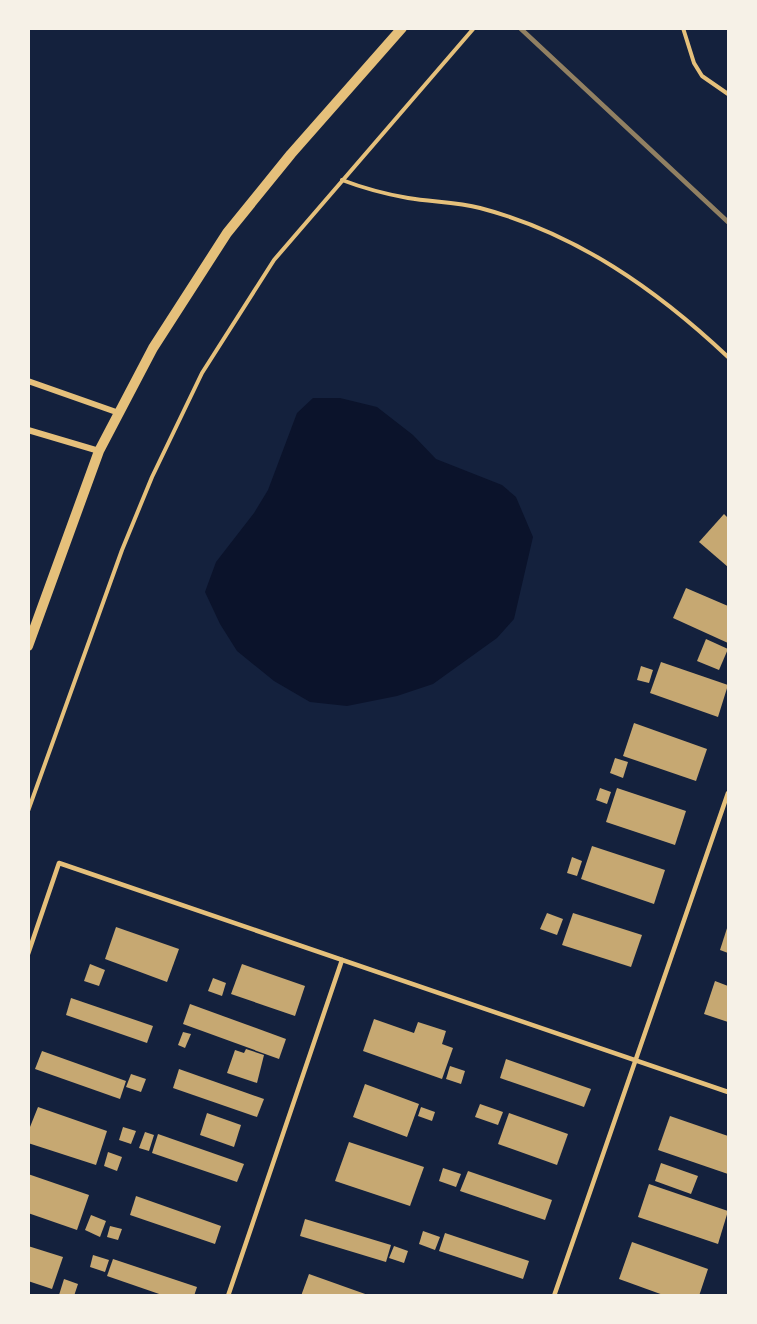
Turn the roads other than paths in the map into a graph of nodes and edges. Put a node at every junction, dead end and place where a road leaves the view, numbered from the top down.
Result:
1 (402, 28) edge
2 (28, 381) edge
3 (119, 413) junction
4 (28, 430) edge
5 (99, 452) junction
6 (28, 646) edge
7 (729, 793) edge
8 (28, 954) edge
9 (342, 960) junction
10 (636, 1060) junction
11 (729, 1092) edge
12 (228, 1296) edge
13 (554, 1296) edge

1 - 3 street
2 - 3 street
3 - 5 street
4 - 5 street
5 - 6 street
7 - 10 lane
8 - 9 lane
9 - 10 lane
9 - 12 lane
10 - 11 lane
10 - 13 lane

